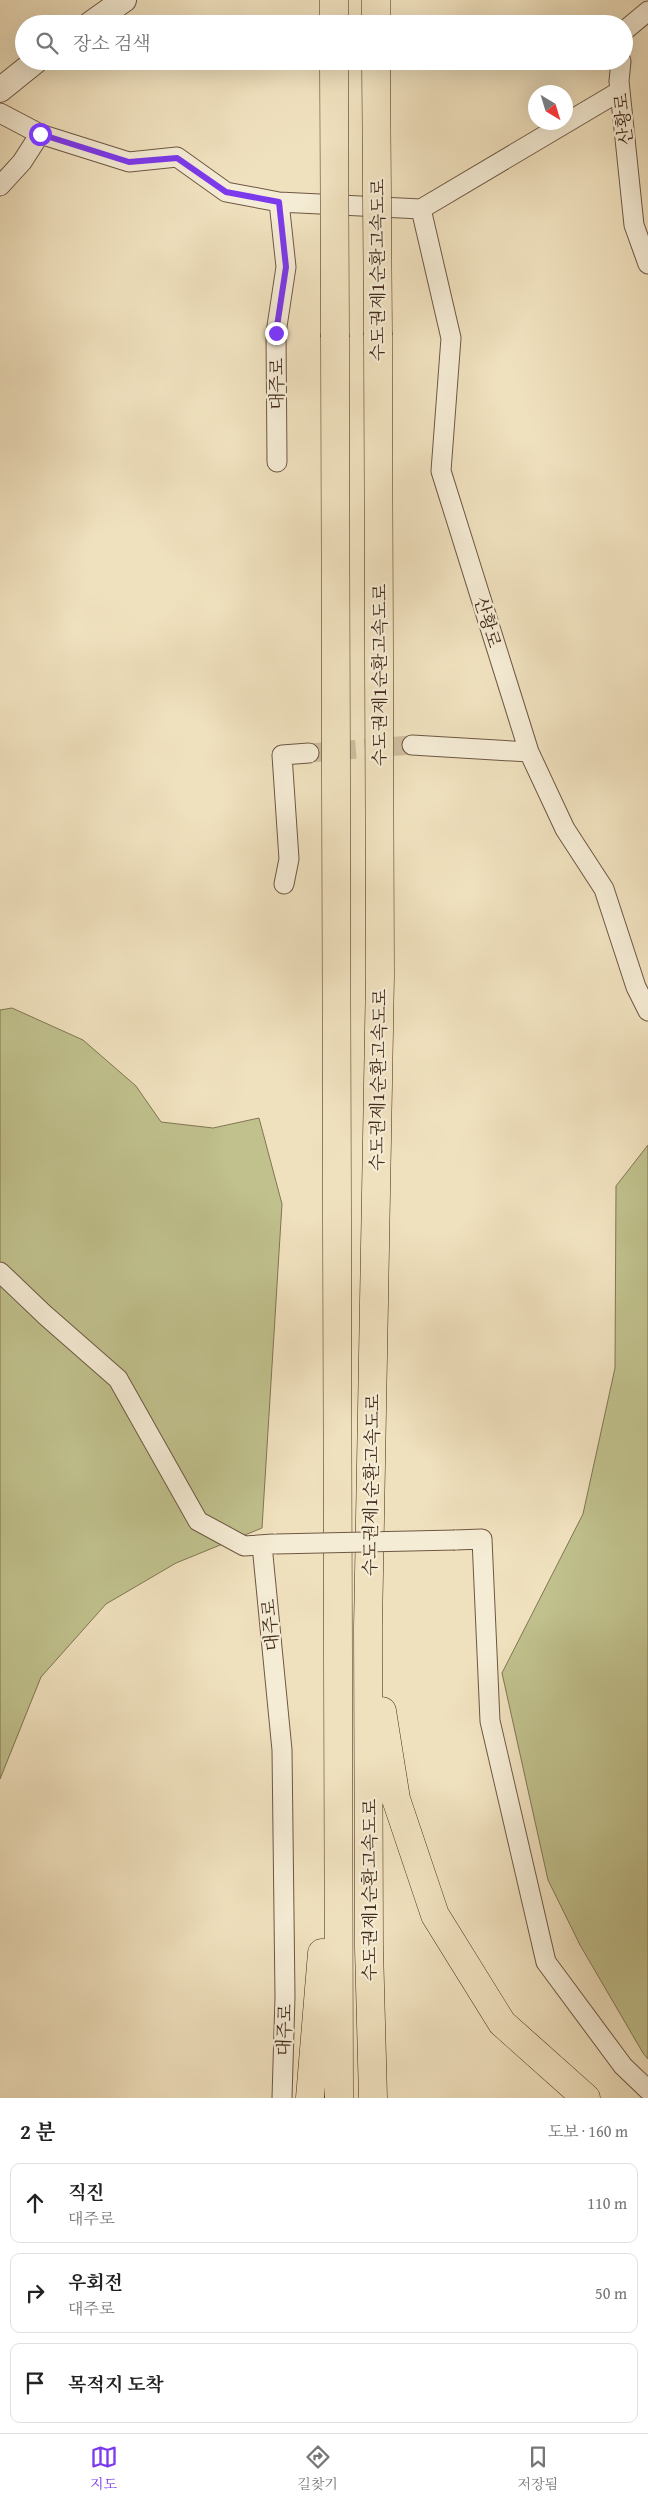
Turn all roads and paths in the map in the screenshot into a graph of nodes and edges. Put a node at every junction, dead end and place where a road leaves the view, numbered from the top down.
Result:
1 (124, 0) edge
2 (334, 0) edge
3 (376, 0) edge
4 (648, 11) edge
5 (103, 15) edge
6 (334, 15) edge
7 (376, 15) edge
8 (633, 24) edge
9 (25, 70) edge
10 (334, 70) edge
11 (376, 70) edge
12 (620, 70) edge
13 (0, 90) edge
14 (620, 91) junction
15 (0, 113) edge
16 (40, 134) junction
17 (0, 186) edge
18 (279, 202) junction
19 (421, 209) junction
20 (648, 264) edge
21 (277, 462) dead end
22 (412, 745) tunnel mouth
23 (528, 752) junction
24 (309, 753) tunnel mouth
25 (284, 884) dead end
26 (648, 1011) edge
27 (0, 1272) edge
28 (269, 1545) junction
29 (368, 1628) junction
30 (338, 1765) junction
31 (648, 2090) edge
32 (282, 2098) edge
33 (310, 2098) edge
34 (339, 2098) edge
35 (373, 2098) edge
36 (586, 2098) edge

1 - 5 street
2 - 6 highway
3 - 7 highway
4 - 8 street
9 - 13 street
10 - 30 highway, 수도권제1순환고속도로, bridge
11 - 29 highway, 수도권제1순환고속도로, bridge
12 - 14 street, 산황로
14 - 19 street
14 - 20 street, 산황로
15 - 16 street
16 - 17 street
16 - 18 street
18 - 19 street
18 - 21 street, 대주로
19 - 23 street, 산황로
22 - 23 street
23 - 26 street, 산황로
24 - 25 street
27 - 28 street
28 - 31 street, bridge
28 - 32 street, 대주로
29 - 35 highway, 수도권제1순환고속도로
29 - 36 highway
30 - 33 highway
30 - 34 highway, 수도권제1순환고속도로

